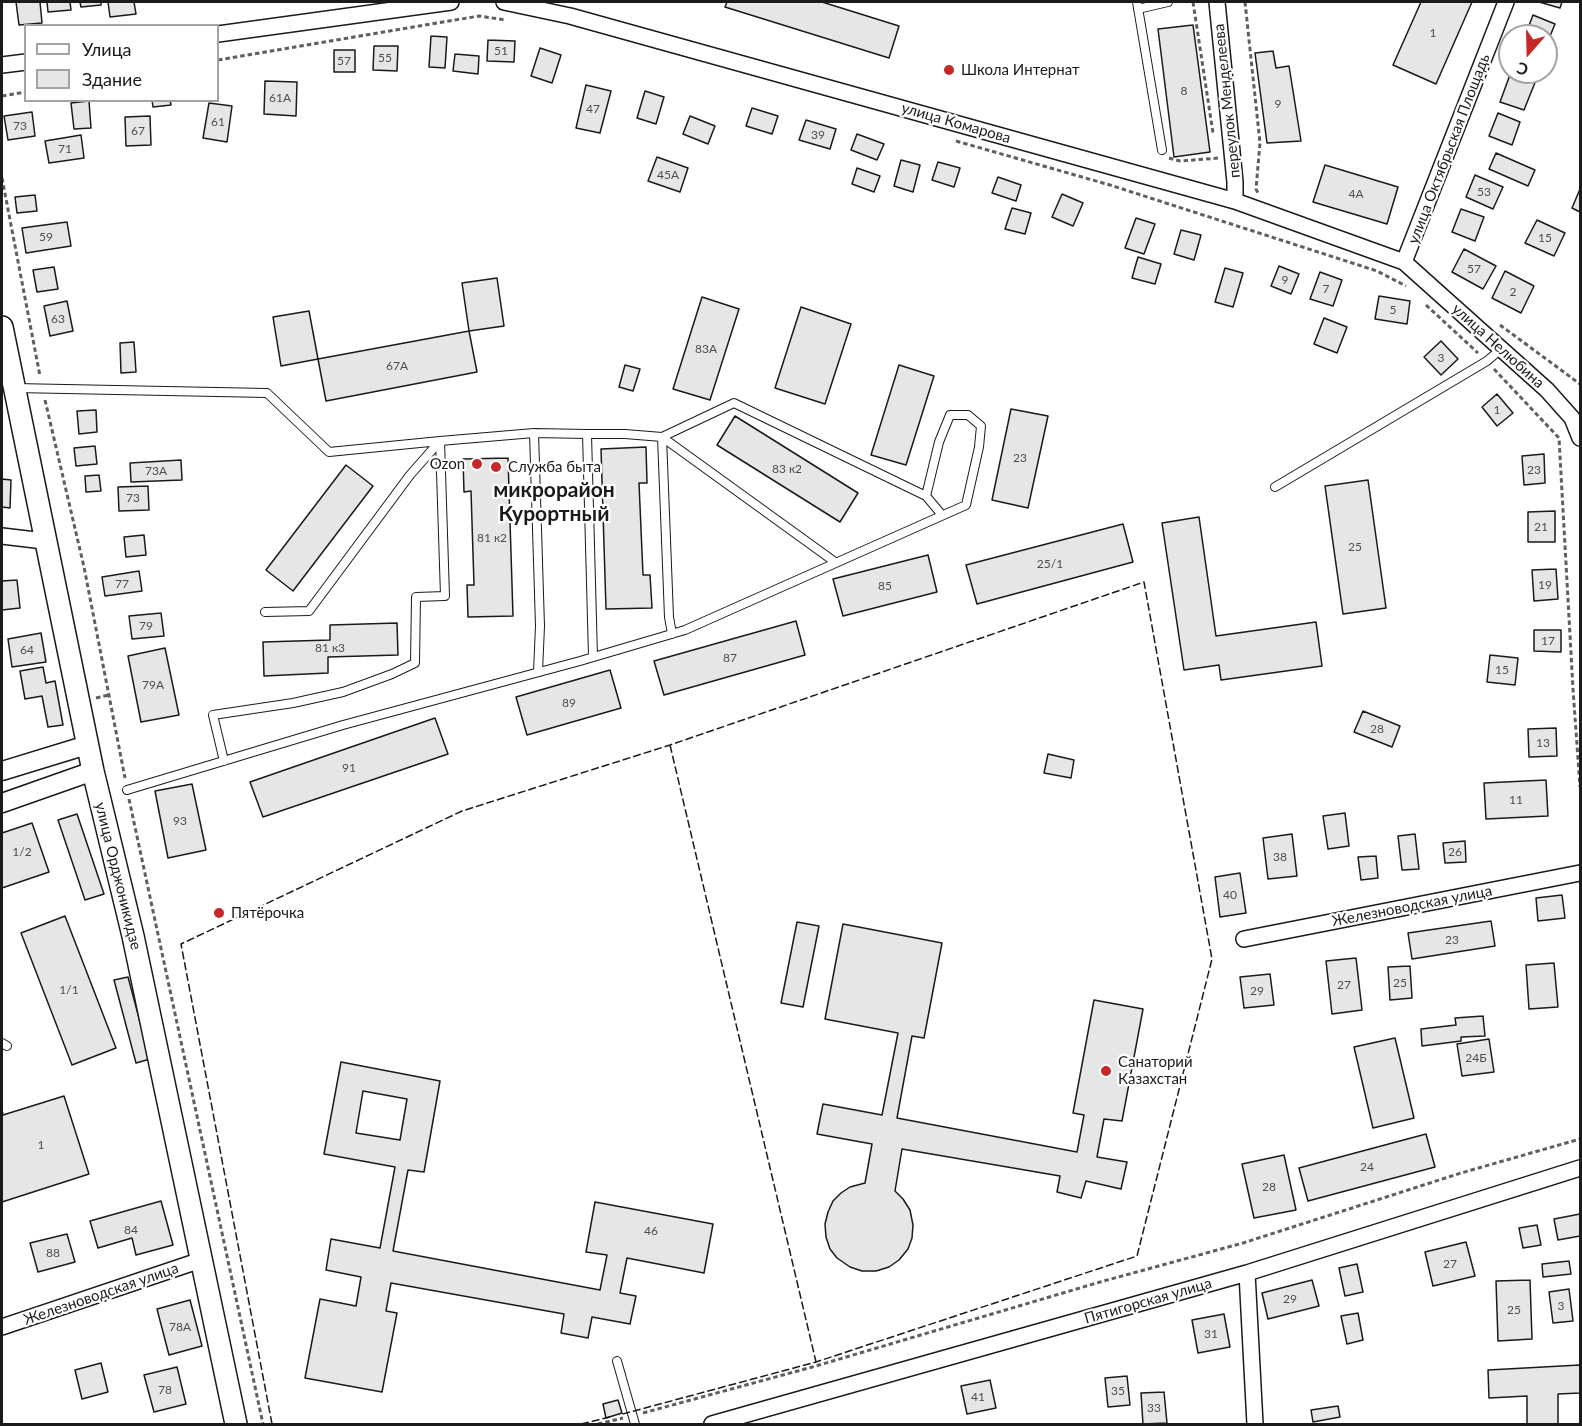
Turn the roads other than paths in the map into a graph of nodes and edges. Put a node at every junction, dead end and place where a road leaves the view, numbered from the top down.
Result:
1 (452, 2) edge
2 (504, 2) edge
3 (1168, 2) edge
4 (1217, 2) edge
5 (1506, 2) edge
6 (1138, 5) edge
7 (569, 9) edge
8 (219, 34) edge
9 (24, 62) edge
10 (2, 65) edge
11 (1162, 150) road end
12 (1235, 201) junction
13 (1404, 262) junction
14 (2, 327) edge
15 (1502, 349) junction
16 (14, 388) junction
17 (1576, 415) edge
18 (534, 433) junction
19 (587, 434) junction
20 (662, 437) junction
21 (1581, 438) edge
22 (440, 441) junction
23 (1275, 487) dead end
24 (926, 496) junction
25 (942, 515) junction
26 (2, 536) edge
27 (44, 541) junction
28 (835, 562) junction
29 (265, 612) dead end
30 (672, 634) junction
31 (593, 657) junction
32 (538, 672) junction
33 (87, 745) junction
34 (224, 761) junction
35 (2, 771) edge
36 (93, 771) junction
37 (127, 790) dead end
38 (2, 804) edge
39 (1581, 873) edge
40 (1244, 939) dead end
41 (1581, 1168) edge
42 (201, 1260) junction
43 (1247, 1273) junction
44 (2, 1327) edge
45 (617, 1361) dead end
46 (236, 1425) edge
47 (635, 1425) edge
48 (712, 1425) edge
49 (1256, 1425) edge

1 - 8 street
2 - 7 street, улица Комарова
3 - 6 lane
4 - 12 street, переулок Менделеева
5 - 13 street, улица Октябрьская Площадь
6 - 11 lane
7 - 12 street, улица Комарова
9 - 10 street
12 - 13 street, улица Комарова
13 - 15 street, улица Нелюбина
14 - 16 main road, улица Орджоникидзе
15 - 17 street, улица Нелюбина
15 - 23 lane
16 - 22 lane
16 - 27 main road, улица Орджоникидзе
17 - 21 street, улица Нелюбина
18 - 19 lane
18 - 22 lane
18 - 32 lane
19 - 20 lane
19 - 31 lane
20 - 24 lane
20 - 28 lane
20 - 30 lane
22 - 29 lane
22 - 34 lane
24 - 25 lane
24 - 25 lane
25 - 28 lane
26 - 27 street
27 - 33 main road, улица Орджоникидзе
28 - 30 lane
30 - 31 lane
31 - 32 lane
32 - 34 lane
33 - 35 street
33 - 36 main road, улица Орджоникидзе
34 - 37 lane
36 - 38 street
36 - 42 main road, улица Орджоникидзе
39 - 40 street, Железноводская улица
41 - 43 street, Пятигорская улица
42 - 44 street, Железноводская улица
42 - 46 main road, улица Орджоникидзе
43 - 48 street, Пятигорская улица
43 - 49 street
45 - 47 lane

